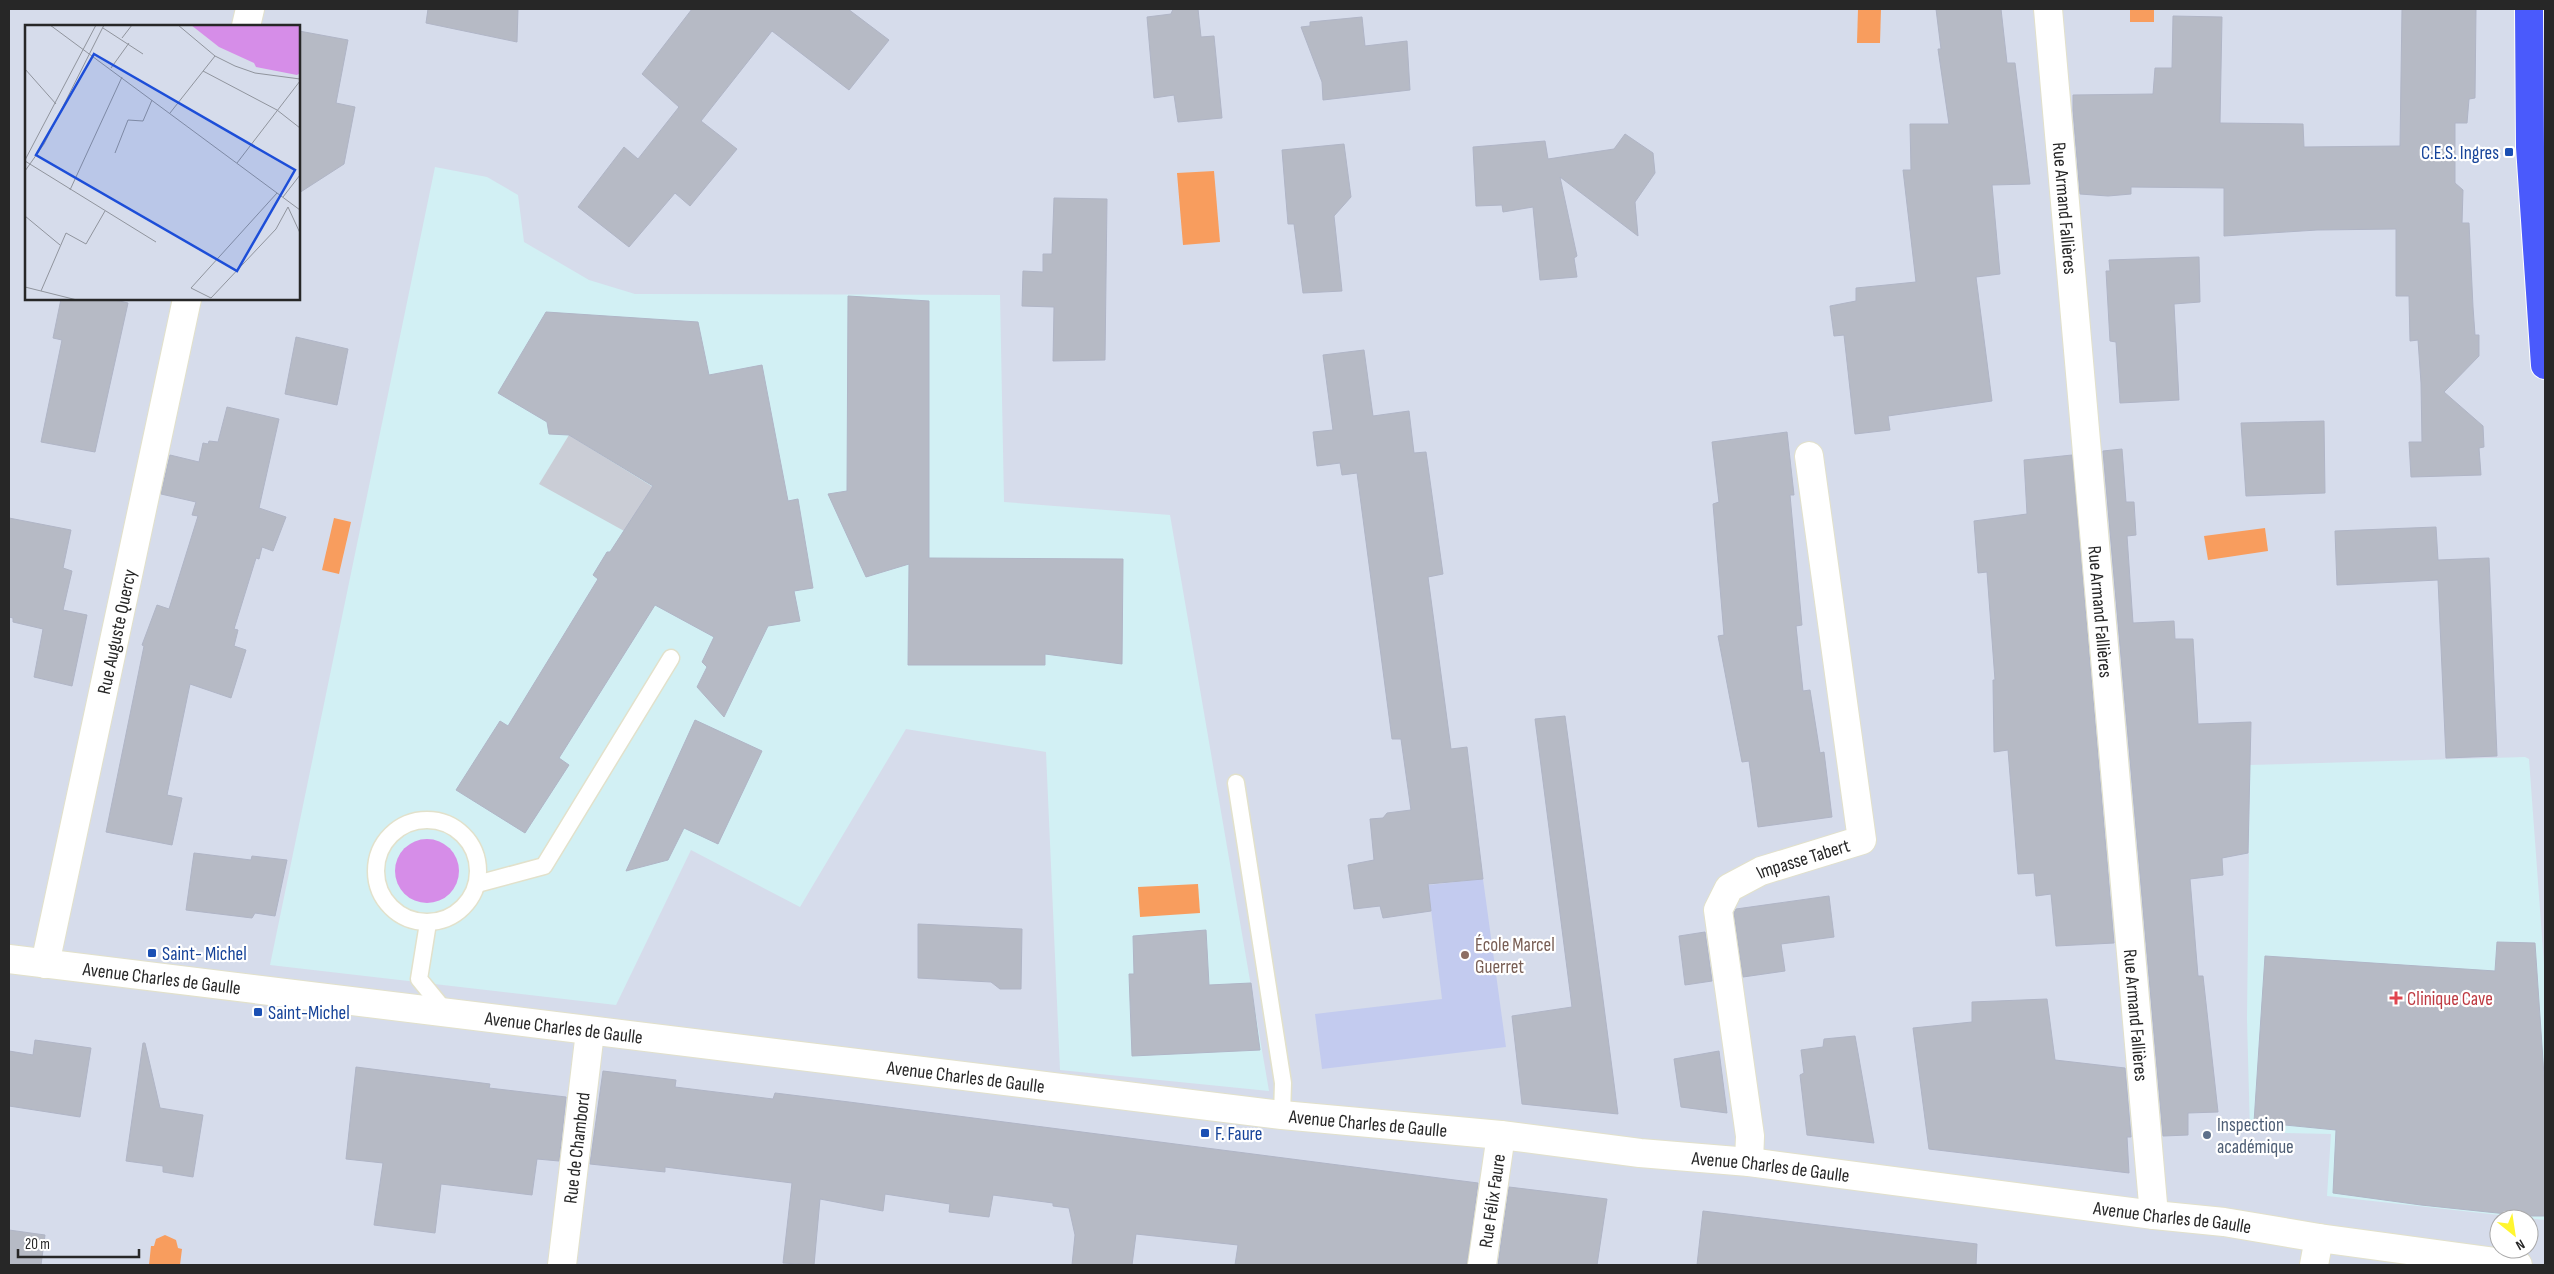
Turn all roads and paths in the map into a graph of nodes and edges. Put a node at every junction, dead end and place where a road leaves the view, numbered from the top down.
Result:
1 (250, 9) edge
2 (2048, 9) edge
3 (2529, 9) edge
4 (246, 25) edge
5 (187, 300) edge
6 (2545, 365) edge
7 (1809, 456) dead end
8 (671, 658) dead end
9 (1236, 783) dead end
10 (477, 884) junction
11 (428, 923) junction
12 (9, 959) edge
13 (45, 964) junction
14 (446, 1012) junction
15 (590, 1032) junction
16 (1282, 1115) junction
17 (1501, 1135) junction
18 (1748, 1162) junction
19 (2154, 1215) junction
20 (2319, 1238) junction
21 (562, 1265) edge
22 (1482, 1265) edge
23 (2314, 1265) edge
24 (2518, 1265) edge

1 - 4 street
2 - 19 street, Rue Armand Fallières
3 - 6 main road
5 - 13 street, Rue Auguste Quercy
7 - 18 street, Impasse Tabert
8 - 10 lane
9 - 16 lane
10 - 11 lane
10 - 11 lane
11 - 14 lane
12 - 13 street, Avenue Charles de Gaulle
13 - 14 street, Avenue Charles de Gaulle
14 - 15 street, Avenue Charles de Gaulle
15 - 16 street, Avenue Charles de Gaulle
15 - 21 street, Rue de Chambord
16 - 17 street, Avenue Charles de Gaulle
17 - 18 street, Avenue Charles de Gaulle
17 - 22 street, Rue Félix Faure
18 - 19 street, Avenue Charles de Gaulle
19 - 20 street, Avenue Charles de Gaulle
20 - 23 street
20 - 24 street, Avenue Charles de Gaulle

